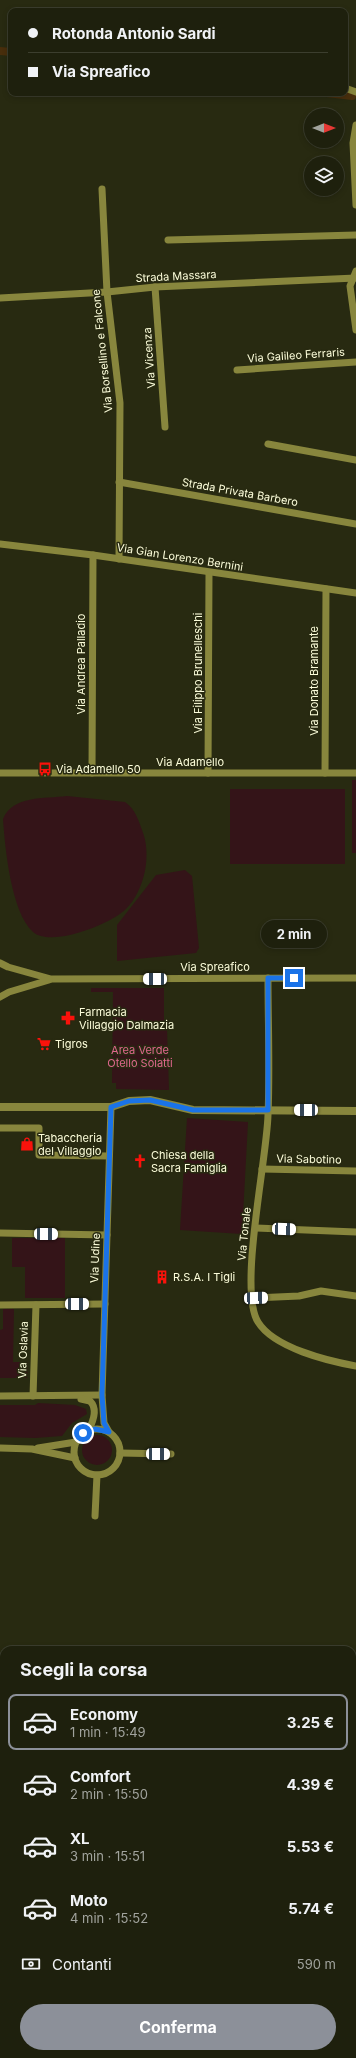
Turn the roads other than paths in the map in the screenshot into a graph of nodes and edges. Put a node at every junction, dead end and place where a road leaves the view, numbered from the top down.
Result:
1 (356, 126) edge
2 (102, 189) dead end
3 (356, 205) edge
4 (356, 235) edge
5 (168, 240) dead end
6 (356, 271) edge
7 (355, 278) edge
8 (154, 287) junction
9 (107, 292) junction
10 (0, 298) edge
11 (356, 330) edge
12 (356, 362) edge
13 (237, 370) dead end
14 (166, 427) dead end
15 (268, 444) dead end
16 (356, 460) edge
17 (119, 482) junction
18 (356, 524) edge
19 (0, 544) edge
20 (93, 555) junction
21 (119, 559) junction
22 (209, 573) junction
23 (326, 589) junction
24 (356, 593) edge
25 (0, 773) edge
26 (92, 773) junction
27 (208, 773) junction
28 (325, 773) junction
29 (356, 773) edge
30 (0, 962) edge
31 (268, 978) junction
32 (356, 978) edge
33 (51, 979) junction
34 (0, 996) edge
35 (0, 1107) edge
36 (111, 1107) junction
37 (268, 1110) junction
38 (356, 1111) edge
39 (0, 1128) edge
40 (109, 1156) junction
41 (262, 1169) junction
42 (356, 1171) edge
43 (256, 1228) junction
44 (356, 1232) edge
45 (0, 1233) edge
46 (107, 1235) junction
47 (356, 1296) edge
48 (252, 1298) junction
49 (36, 1304) junction
50 (105, 1304) junction
51 (0, 1305) edge
52 (356, 1366) edge
53 (102, 1395) junction
54 (0, 1396) edge
55 (32, 1396) junction
56 (67, 1397) junction
57 (88, 1430) junction
58 (109, 1432) junction
59 (76, 1442) junction
60 (0, 1448) edge
61 (32, 1449) junction
62 (120, 1453) junction
63 (171, 1454) dead end
64 (75, 1458) junction
65 (97, 1474) junction
66 (96, 1516) dead end

1 - 3 street
2 - 9 street, Via Borsellino e Falcone
4 - 5 street
6 - 7 street
7 - 8 street, Strada Massara
7 - 11 street
8 - 9 street, Strada Massara
8 - 14 street, Via Vicenza
9 - 10 street, Strada Massara
9 - 17 street, Via Borsellino e Falcone
12 - 13 street, Via Galileo Ferraris
15 - 16 street
17 - 18 street, Strada Privata Barbero
17 - 21 street, Via Borsellino e Falcone
19 - 20 street, Via Gian Lorenzo Bernini
20 - 21 street, Via Gian Lorenzo Bernini
20 - 26 street, Via Andrea Palladio
21 - 22 street, Via Gian Lorenzo Bernini
22 - 23 street, Via Gian Lorenzo Bernini
22 - 27 street, Via Filippo Brunelleschi
23 - 24 street, Via Gian Lorenzo Bernini
23 - 28 street, Via Donato Bramante
25 - 26 street, Via Adamello
26 - 27 street, Via Adamello
27 - 28 street, Via Adamello
28 - 29 street, Via Adamello
30 - 33 street, Via Spreafico
31 - 32 street, Via Spreafico
31 - 33 street, Via Spreafico
31 - 37 street, Via Tonale
33 - 34 street, Via Spreafico
35 - 36 street
36 - 37 street
36 - 40 street, Via Udine
37 - 38 street
37 - 41 street, Via Tonale
39 - 40 street
40 - 46 street, Via Udine
41 - 42 street, Via Sabotino
41 - 43 street, Via Tonale
43 - 44 street
43 - 48 street, Via Tonale
45 - 46 street
46 - 50 street, Via Udine
47 - 48 street
48 - 52 street, Via Tonale
49 - 50 street
49 - 51 street
49 - 55 street, Via Oslavia
50 - 53 street, Via Udine
53 - 56 street
53 - 58 street, Via Udine
54 - 55 street
55 - 56 street
56 - 57 street
57 - 58 street
57 - 59 street
58 - 62 street
59 - 61 street
59 - 64 street
60 - 61 street
61 - 64 street
62 - 63 street
62 - 65 street
64 - 65 street
65 - 66 street

